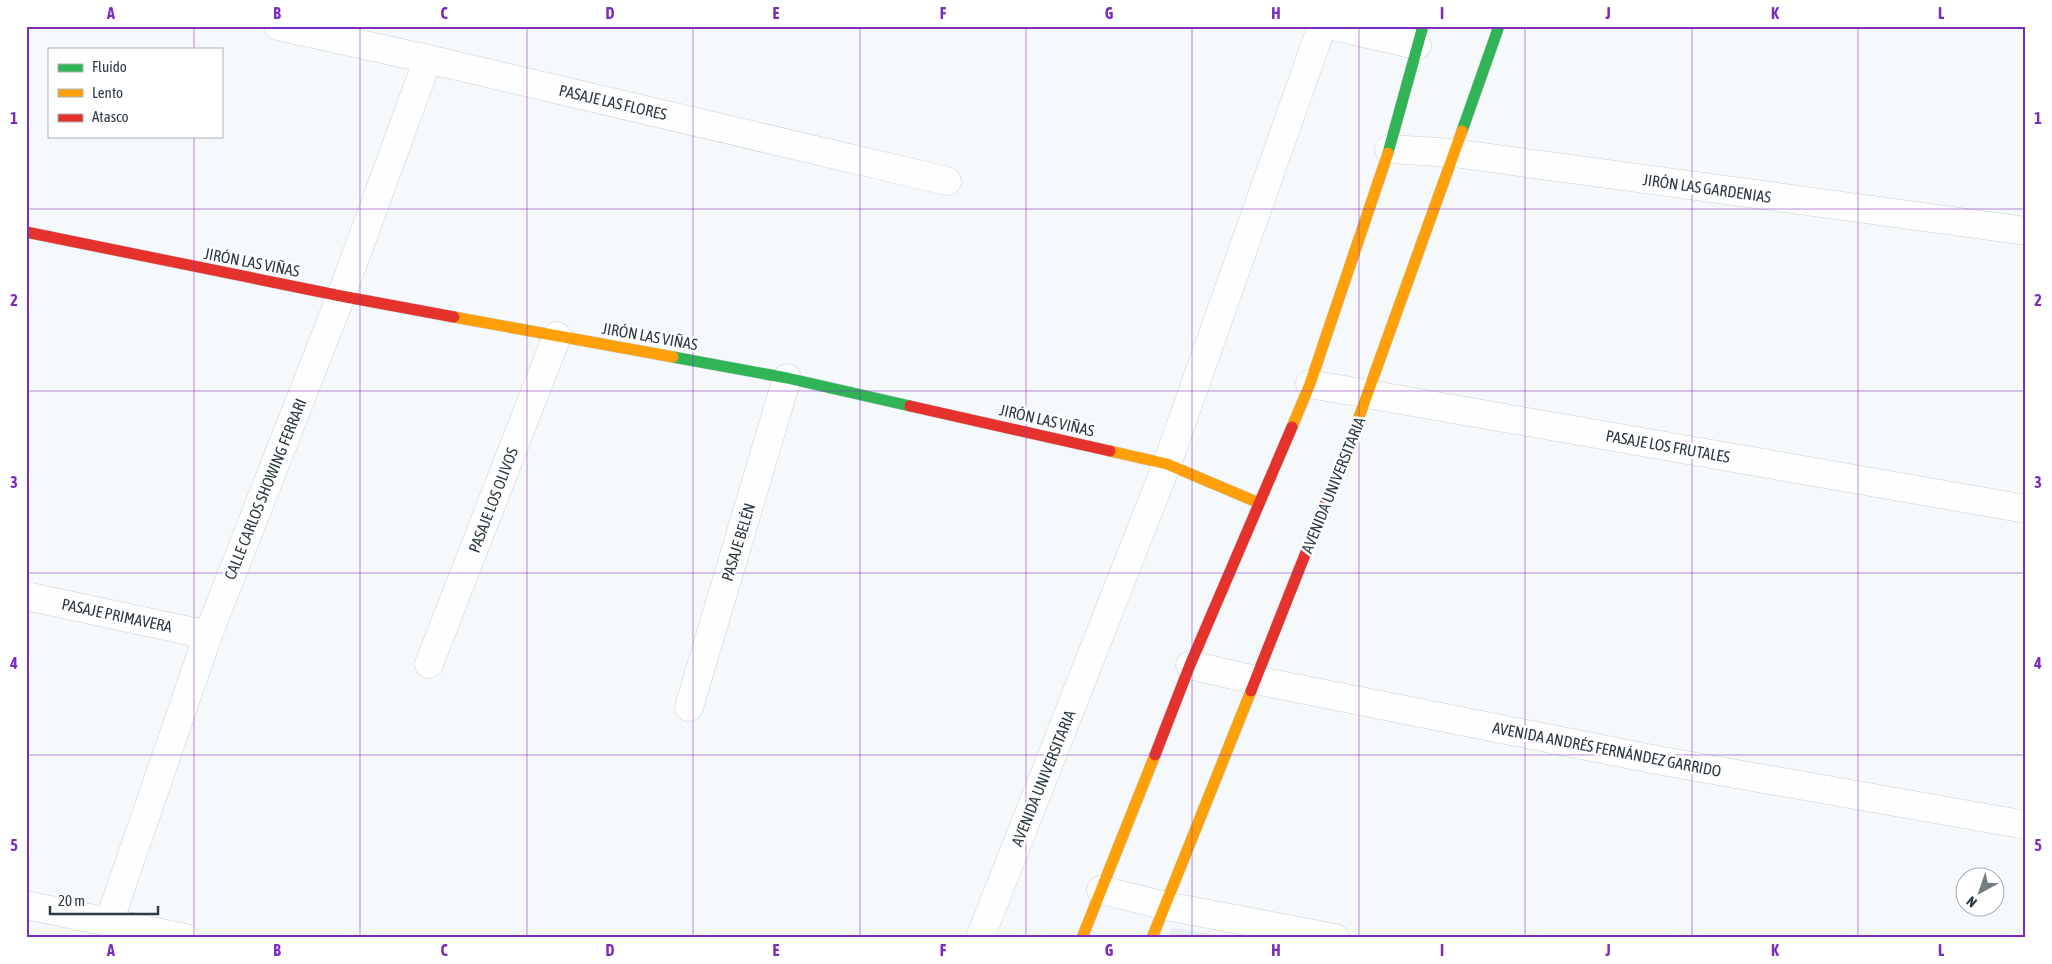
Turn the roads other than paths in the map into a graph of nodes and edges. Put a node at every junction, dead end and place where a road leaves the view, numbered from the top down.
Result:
1 (278, 26) edge
2 (1322, 26) edge
3 (1333, 26) edge
4 (1499, 26) edge
5 (1420, 36) edge
6 (428, 59) junction
7 (1389, 149) junction
8 (1454, 153) junction
9 (947, 181) dead end
10 (2026, 231) edge
11 (26, 232) edge
12 (341, 296) junction
13 (557, 336) junction
14 (787, 378) junction
15 (1310, 384) junction
16 (1369, 394) junction
17 (1167, 464) junction
18 (1259, 503) junction
19 (2026, 508) edge
20 (26, 596) edge
21 (208, 635) junction
22 (429, 664) dead end
23 (1190, 664) junction
24 (1254, 680) junction
25 (689, 707) dead end
26 (2026, 825) edge
27 (1101, 890) junction
28 (26, 905) edge
29 (1166, 906) junction
30 (109, 922) junction
31 (185, 938) edge
32 (980, 938) edge
33 (1082, 938) edge
34 (1152, 938) edge
35 (1335, 938) edge

1 - 6 street, PASAJE LAS FLORES
2 - 17 street, AVENIDA UNIVERSITARIA
3 - 5 street
4 - 8 main road, AVENIDA UNIVERSITARIA
5 - 7 main road
6 - 9 street, PASAJE LAS FLORES
6 - 12 street, CALLE CARLOS SHOWING FERRARI
7 - 8 street, JIRÓN LAS GARDENIAS
7 - 15 main road
8 - 10 street, JIRÓN LAS GARDENIAS
8 - 16 main road, AVENIDA UNIVERSITARIA
11 - 12 main road, JIRÓN LAS VIÑAS
12 - 13 main road, JIRÓN LAS VIÑAS
12 - 21 street, CALLE CARLOS SHOWING FERRARI
13 - 14 main road, JIRÓN LAS VIÑAS
13 - 22 street, PASAJE LOS OLIVOS
14 - 17 main road, JIRÓN LAS VIÑAS
14 - 25 street, PASAJE BELÉN
15 - 16 street, PASAJE LOS FRUTALES
15 - 18 main road
16 - 19 street, PASAJE LOS FRUTALES
16 - 24 main road, AVENIDA UNIVERSITARIA
17 - 18 main road, JIRÓN LAS VIÑAS
17 - 32 street, AVENIDA UNIVERSITARIA
18 - 23 main road
20 - 21 street, PASAJE PRIMAVERA
21 - 30 street, CALLE CARLOS SHOWING FERRARI
23 - 24 street, AVENIDA ANDRÉS FERNÁNDEZ GARRIDO
23 - 27 main road
24 - 26 street, AVENIDA ANDRÉS FERNÁNDEZ GARRIDO
24 - 29 main road, AVENIDA UNIVERSITARIA
27 - 29 street
27 - 33 main road
28 - 30 street
29 - 34 main road, AVENIDA UNIVERSITARIA
29 - 35 street
30 - 31 street

